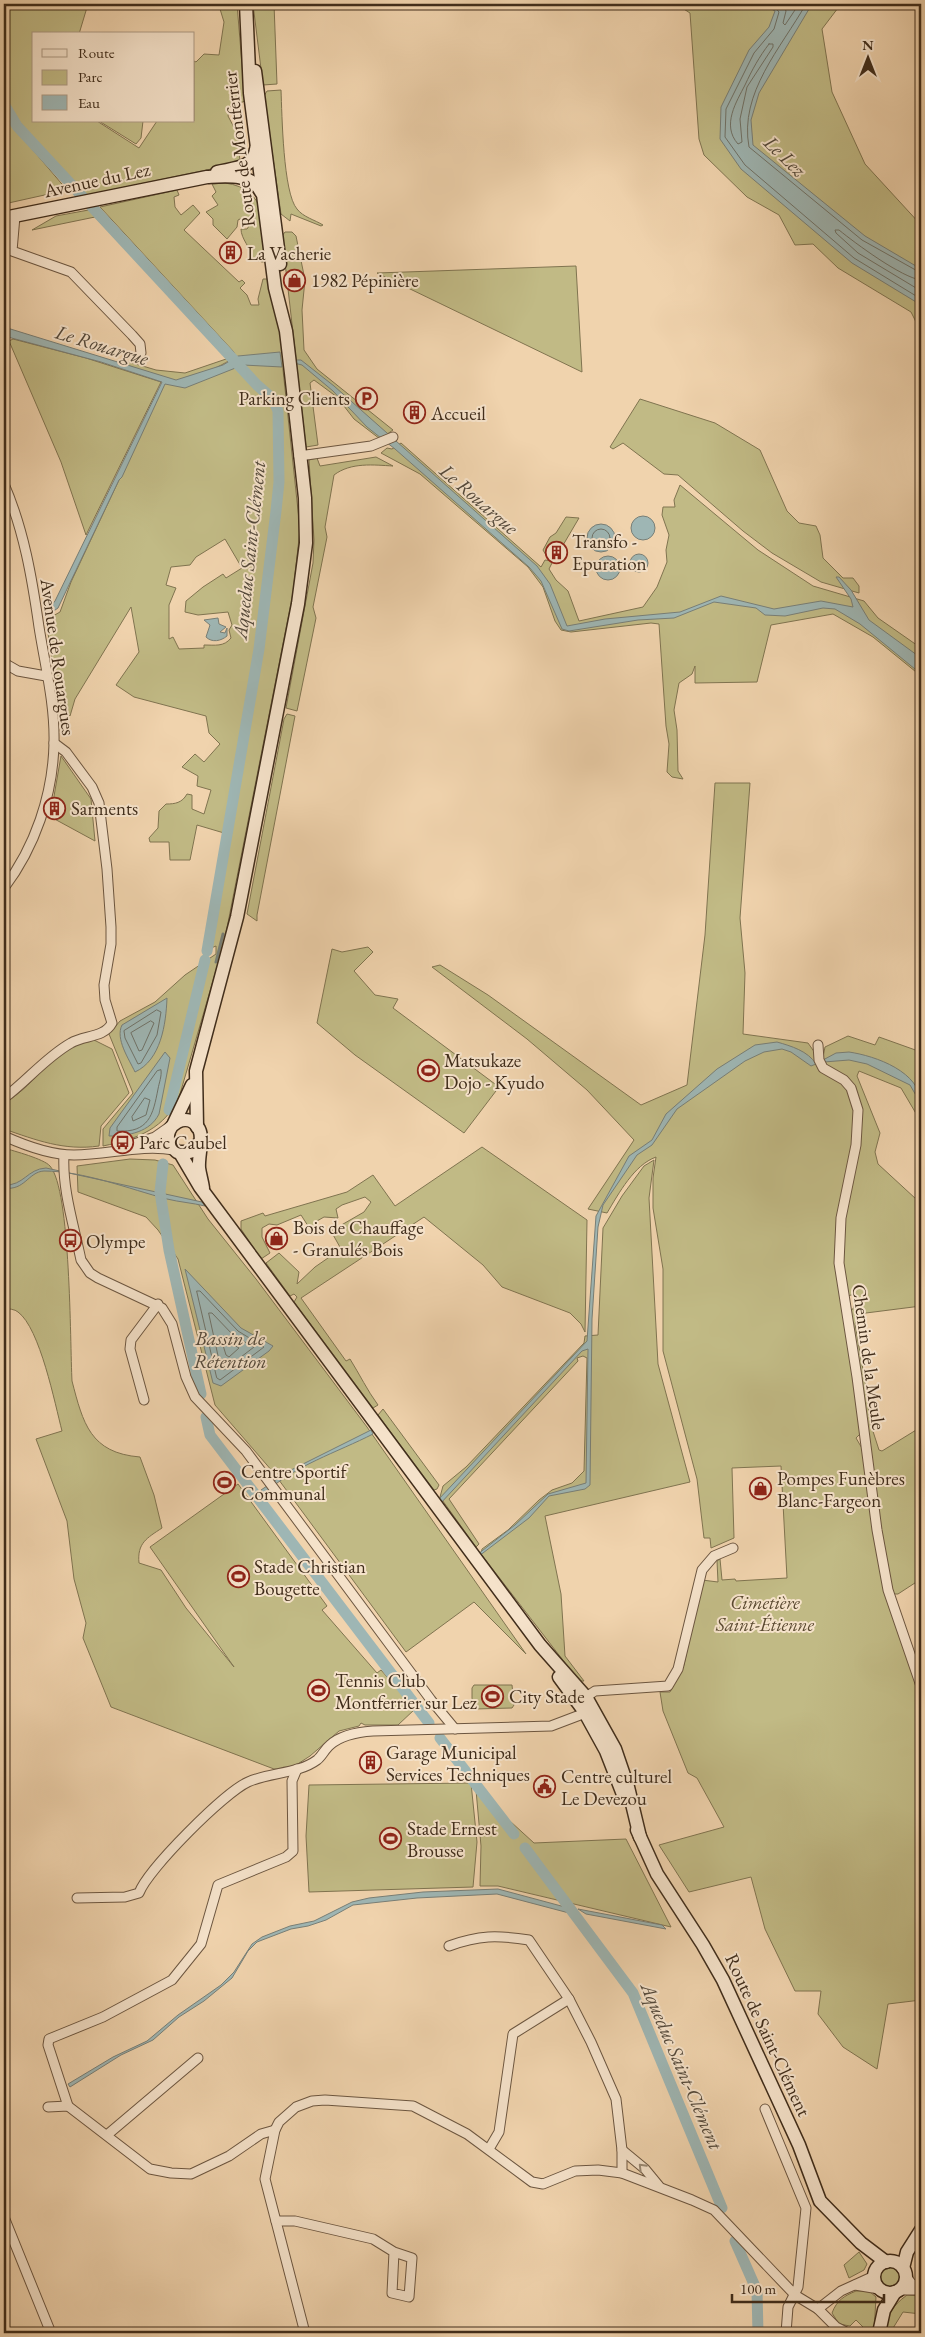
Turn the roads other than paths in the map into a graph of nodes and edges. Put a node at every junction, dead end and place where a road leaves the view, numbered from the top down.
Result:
1 (246, 4) edge
2 (247, 20) junction
3 (256, 147) junction
4 (263, 171) junction
5 (242, 172) junction
6 (262, 195) junction
7 (9, 217) edge
8 (8, 250) edge
9 (286, 331) junction
10 (141, 353) dead end
11 (394, 437) dead end
12 (299, 456) junction
13 (4, 484) edge
14 (4, 663) edge
15 (46, 676) junction
16 (54, 743) junction
17 (4, 888) edge
18 (818, 1045) dead end
19 (195, 1076) junction
20 (4, 1098) edge
21 (173, 1124) junction
22 (197, 1127) junction
23 (4, 1136) edge
24 (199, 1143) junction
25 (177, 1152) junction
26 (101, 1154) junction
27 (64, 1155) junction
28 (205, 1194) junction
29 (158, 1304) junction
30 (144, 1400) dead end
31 (733, 1548) dead end
32 (540, 1645) junction
33 (921, 1686) edge
34 (586, 1697) junction
35 (584, 1711) junction
36 (455, 1729) junction
37 (297, 1769) junction
38 (640, 1837) junction
39 (77, 1898) dead end
40 (449, 1946) dead end
41 (569, 1998) junction
42 (198, 2058) dead end
43 (68, 2106) junction
44 (48, 2107) dead end
45 (766, 2109) dead end
46 (275, 2130) junction
47 (107, 2135) junction
48 (489, 2150) junction
49 (622, 2150) junction
50 (622, 2173) junction
51 (660, 2188) junction
52 (4, 2217) edge
53 (276, 2222) junction
54 (921, 2230) edge
55 (863, 2245) junction
56 (394, 2252) junction
57 (897, 2267) junction
58 (874, 2274) junction
59 (855, 2285) junction
60 (889, 2290) junction
61 (921, 2290) edge
62 (795, 2295) junction
63 (818, 2309) junction
64 (51, 2333) edge
65 (305, 2333) edge
66 (786, 2333) edge
67 (848, 2333) edge
68 (879, 2333) edge

1 - 2 street, Route de Montferrier
2 - 3 street, Route de Montferrier
2 - 4 street, Route de Montferrier
3 - 4 street, Route de Montferrier
3 - 5 street
4 - 5 street, Avenue du Lez
4 - 6 street, Route de Montferrier
4 - 9 street, Route de Montferrier
5 - 6 street
5 - 7 street, Avenue du Lez
6 - 9 street, Route de Montferrier
7 - 8 street
8 - 10 street
9 - 12 street, Route de Montferrier
11 - 12 street
12 - 19 street, Route de Montferrier
13 - 15 street, Avenue de Rouargues
14 - 15 street
15 - 16 street, Avenue de Rouargues
16 - 17 street, Avenue de Rouargues
16 - 20 street
18 - 33 street, Chemin de la Meule
19 - 21 street
19 - 22 street
21 - 22 street
21 - 25 street
21 - 26 street
22 - 24 street
23 - 27 street
24 - 25 street
24 - 28 street
25 - 26 street
25 - 28 street
26 - 27 street
27 - 29 street
28 - 32 street
29 - 30 street
29 - 36 street
31 - 34 street
32 - 34 street, Route de Saint-Clément
32 - 35 street, Route de Saint-Clément
34 - 35 street
34 - 38 street, Route de Saint-Clément
35 - 36 street
35 - 38 street, Route de Saint-Clément
36 - 37 street
37 - 39 street
37 - 43 street
38 - 55 street, Route de Saint-Clément
40 - 41 street
41 - 48 street
41 - 49 street
42 - 47 street
43 - 44 street
43 - 47 street
45 - 62 street
46 - 47 street
46 - 48 street
46 - 53 street
48 - 50 street
49 - 50 street
51 -> 49 street
50 - 51 street
51 - 62 street
52 - 64 street
53 - 56 street
53 - 65 street
54 - 57 street
55 - 57 street, Route de Saint-Clément
55 - 58 street, Route de Saint-Clément
56 - 56 street
57 - 58 street
57 - 60 street
57 - 61 street
58 - 59 street
58 - 60 street, Route de Saint-Clément
59 - 60 street
59 - 63 street
60 - 61 street
60 - 68 street
62 - 63 street
62 - 66 street
63 - 67 street

